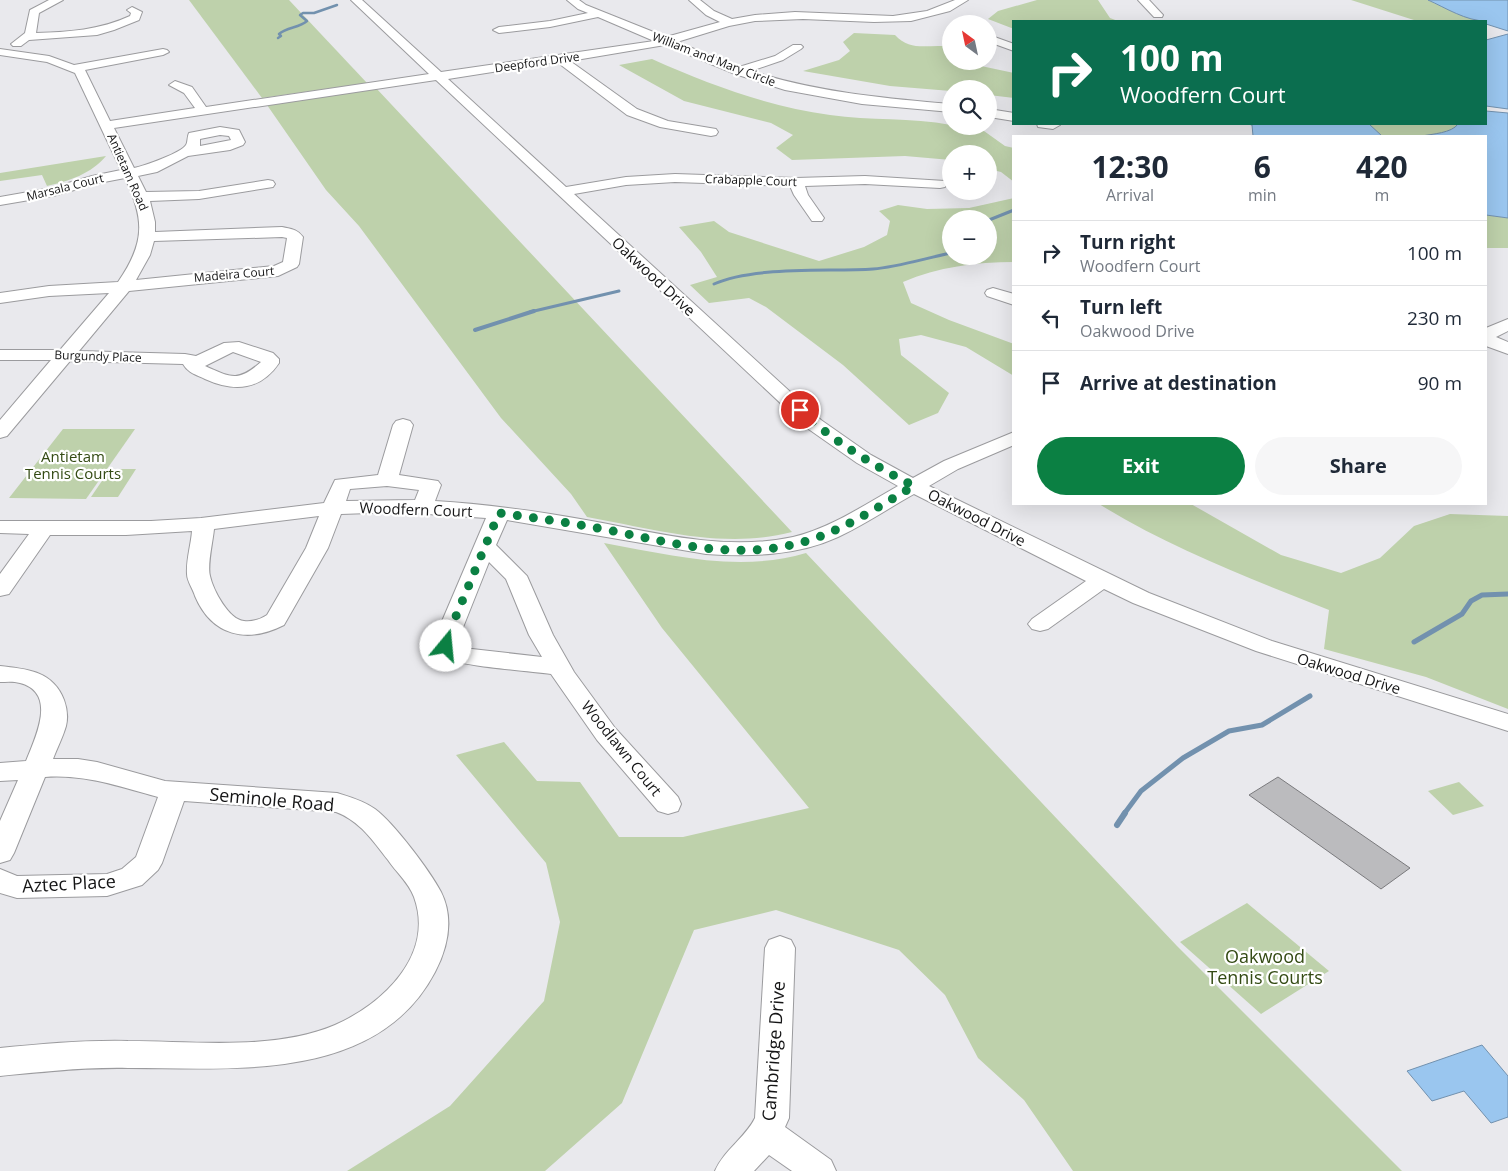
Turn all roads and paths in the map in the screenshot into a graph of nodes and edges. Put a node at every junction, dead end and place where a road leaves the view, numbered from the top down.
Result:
1 (58, 0) edge
2 (356, 0) edge
3 (572, 0) edge
4 (694, 0) edge
5 (963, 0) edge
6 (1143, 0) edge
7 (810, 3) dead end
8 (132, 10) dead end
9 (598, 14) junction
10 (926, 15) junction
11 (1158, 15) dead end
12 (808, 16) junction
13 (942, 21) edge
14 (730, 22) junction
15 (499, 30) dead end
16 (28, 37) junction
17 (666, 42) junction
18 (998, 42) edge
19 (1012, 47) edge
20 (797, 48) dead end
21 (0, 51) edge
22 (163, 52) dead end
23 (559, 58) junction
24 (75, 68) junction
25 (739, 71) junction
26 (439, 76) junction
27 (175, 85) dead end
28 (942, 107) edge
29 (202, 111) junction
30 (997, 114) edge
31 (1012, 117) edge
32 (107, 125) junction
33 (711, 132) dead end
34 (185, 152) dead end
35 (130, 172) junction
36 (796, 182) junction
37 (268, 184) dead end
38 (940, 184) dead end
39 (563, 192) junction
40 (141, 197) junction
41 (0, 201) edge
42 (817, 218) dead end
43 (147, 237) junction
44 (123, 287) junction
45 (993, 293) dead end
46 (0, 298) edge
47 (1012, 299) edge
48 (1508, 324) edge
49 (1487, 334) edge
50 (1487, 339) edge
51 (1508, 349) edge
52 (66, 354) junction
53 (0, 355) edge
54 (192, 365) dead end
55 (403, 425) dead end
56 (0, 432) edge
57 (1012, 439) edge
58 (387, 480) junction
59 (914, 486) junction
60 (423, 506) junction
61 (333, 507) junction
62 (499, 513) junction
63 (204, 524) junction
64 (0, 527) edge
65 (43, 529) junction
66 (485, 546) junction
67 (1102, 580) junction
68 (1, 589) edge
69 (1040, 624) dead end
70 (559, 667) junction
71 (0, 674) edge
72 (1508, 723) edge
73 (36, 769) junction
74 (0, 772) edge
75 (174, 791) junction
76 (668, 804) dead end
77 (0, 853) edge
78 (0, 880) edge
79 (780, 948) dead end
80 (0, 1062) edge
81 (766, 1132) junction
82 (732, 1171) edge
83 (819, 1171) edge

1 - 16 street
2 - 26 street, Oakwood Drive
3 - 9 street, William and Mary Circle
4 - 14 street
5 - 10 street, Deepford Drive
6 - 11 street
7 - 12 street
8 - 16 street
9 - 15 street
9 - 17 street, William and Mary Circle
10 - 12 street, Deepford Drive
10 - 13 street
12 - 14 street, Deepford Drive
14 - 17 street, Deepford Drive
16 - 21 street
17 - 23 street, Deepford Drive
17 - 25 street, William and Mary Circle
18 - 19 street
20 - 25 street
21 - 24 street
22 - 24 street
23 - 26 street, Deepford Drive
23 - 33 street
24 - 32 street, Antietam Road
25 - 28 street, William and Mary Circle
26 - 29 street, Deepford Drive
26 - 39 street, Oakwood Drive
27 - 29 street
29 - 32 street, Deepford Drive
30 - 31 street
32 - 35 street, Antietam Road
34 - 35 street, Marsala Court
35 - 40 street, Antietam Road
35 - 41 street, Marsala Court
36 - 38 street, Crabapple Court
36 - 39 street, Crabapple Court
36 - 42 street
37 - 40 street
39 - 59 street, Oakwood Drive
40 - 43 street, Antietam Road
43 - 44 street, Antietam Road
43 - 44 street, Madeira Court
44 - 46 street, Madeira Court
44 - 52 street, Antietam Road
45 - 47 street
48 - 49 street
50 - 51 street
52 - 53 street, Burgundy Place
52 - 54 street, Burgundy Place
52 - 56 street, Antietam Road
55 - 58 street
57 - 59 street, Woodfern Court
58 - 60 street
58 - 61 street
59 - 62 street, Woodfern Court
59 - 67 street, Oakwood Drive
60 - 61 street, Woodfern Court
60 - 62 street, Woodfern Court
61 - 63 street, Woodfern Court
61 - 63 street
62 - 66 street
63 - 65 street, Woodfern Court
64 - 65 street, Woodfern Court
65 - 68 street
66 - 70 street, Woodlawn Court
66 - 70 street
67 - 69 street
67 - 72 street, Oakwood Drive
70 - 76 street, Woodlawn Court
71 - 73 street
73 - 74 street, Seminole Road
73 - 75 street, Seminole Road
73 - 77 street
75 - 78 street, Aztec Place
75 - 80 street, Seminole Road
79 - 81 street, Cambridge Drive
81 - 82 street, Cambridge Drive
81 - 83 street

